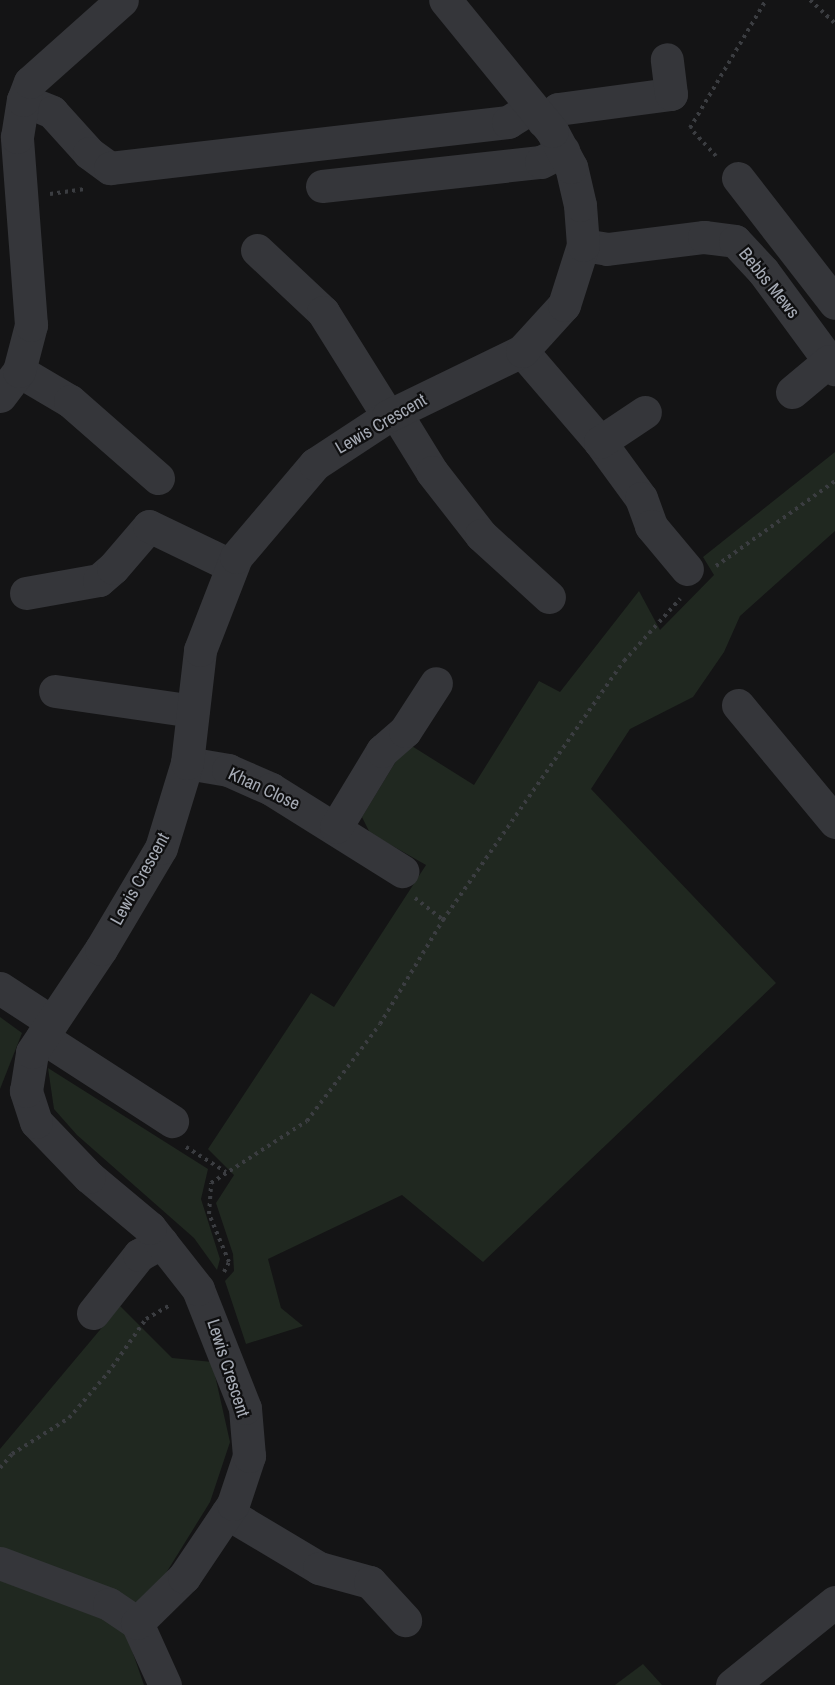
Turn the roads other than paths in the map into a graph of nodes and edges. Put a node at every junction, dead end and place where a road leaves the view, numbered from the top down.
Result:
1 (122, 0) edge
2 (445, 0) edge
3 (667, 59) dead end
4 (23, 100) junction
5 (538, 114) junction
6 (562, 151) junction
7 (738, 178) road end
8 (322, 186) dead end
9 (583, 245) junction
10 (257, 250) dead end
11 (835, 303) edge
12 (522, 351) junction
13 (832, 365) edge
14 (9, 383) edge
15 (792, 392) dead end
16 (645, 412) dead end
17 (392, 414) junction
18 (600, 442) junction
19 (158, 478) dead end
20 (232, 566) junction
21 (692, 580) road end
22 (26, 593) dead end
23 (549, 597) dead end
24 (436, 683) dead end
25 (56, 691) dead end
26 (738, 705) dead end
27 (193, 711) junction
28 (187, 763) junction
29 (835, 822) edge
30 (336, 827) junction
31 (402, 870) dead end
32 (0, 988) edge
33 (47, 1030) junction
34 (172, 1121) dead end
35 (162, 1242) junction
36 (93, 1313) dead end
37 (227, 1513) junction
38 (0, 1563) edge
39 (835, 1602) edge
40 (405, 1620) dead end
41 (137, 1623) junction
42 (165, 1685) edge
43 (732, 1685) edge

1 - 4 street
2 - 5 street, Lewis Crescent
3 - 5 street
4 - 5 street
4 - 14 street
5 - 6 street, Lewis Crescent
6 - 8 street
6 - 9 street, Lewis Crescent
7 - 11 street
9 - 12 street, Lewis Crescent
9 - 13 street, Bebbs Mews
10 - 17 street
12 - 17 street, Lewis Crescent
12 - 18 street
13 - 15 street, Bebbs Mews
14 - 19 street
16 - 18 street
17 - 20 street, Lewis Crescent
17 - 23 street
18 - 21 street
20 - 22 street
20 - 27 street, Lewis Crescent
24 - 30 street
25 - 27 street
26 - 29 street
27 - 28 street, Lewis Crescent
28 - 30 street, Khan Close
28 - 33 street, Lewis Crescent
30 - 31 street, Khan Close
32 - 33 street
33 - 34 street
33 - 35 street, Lewis Crescent
35 - 36 street
35 - 37 street, Lewis Crescent
37 - 40 street
37 - 41 street, Lewis Crescent
38 - 41 street
39 - 43 street
41 - 42 street

